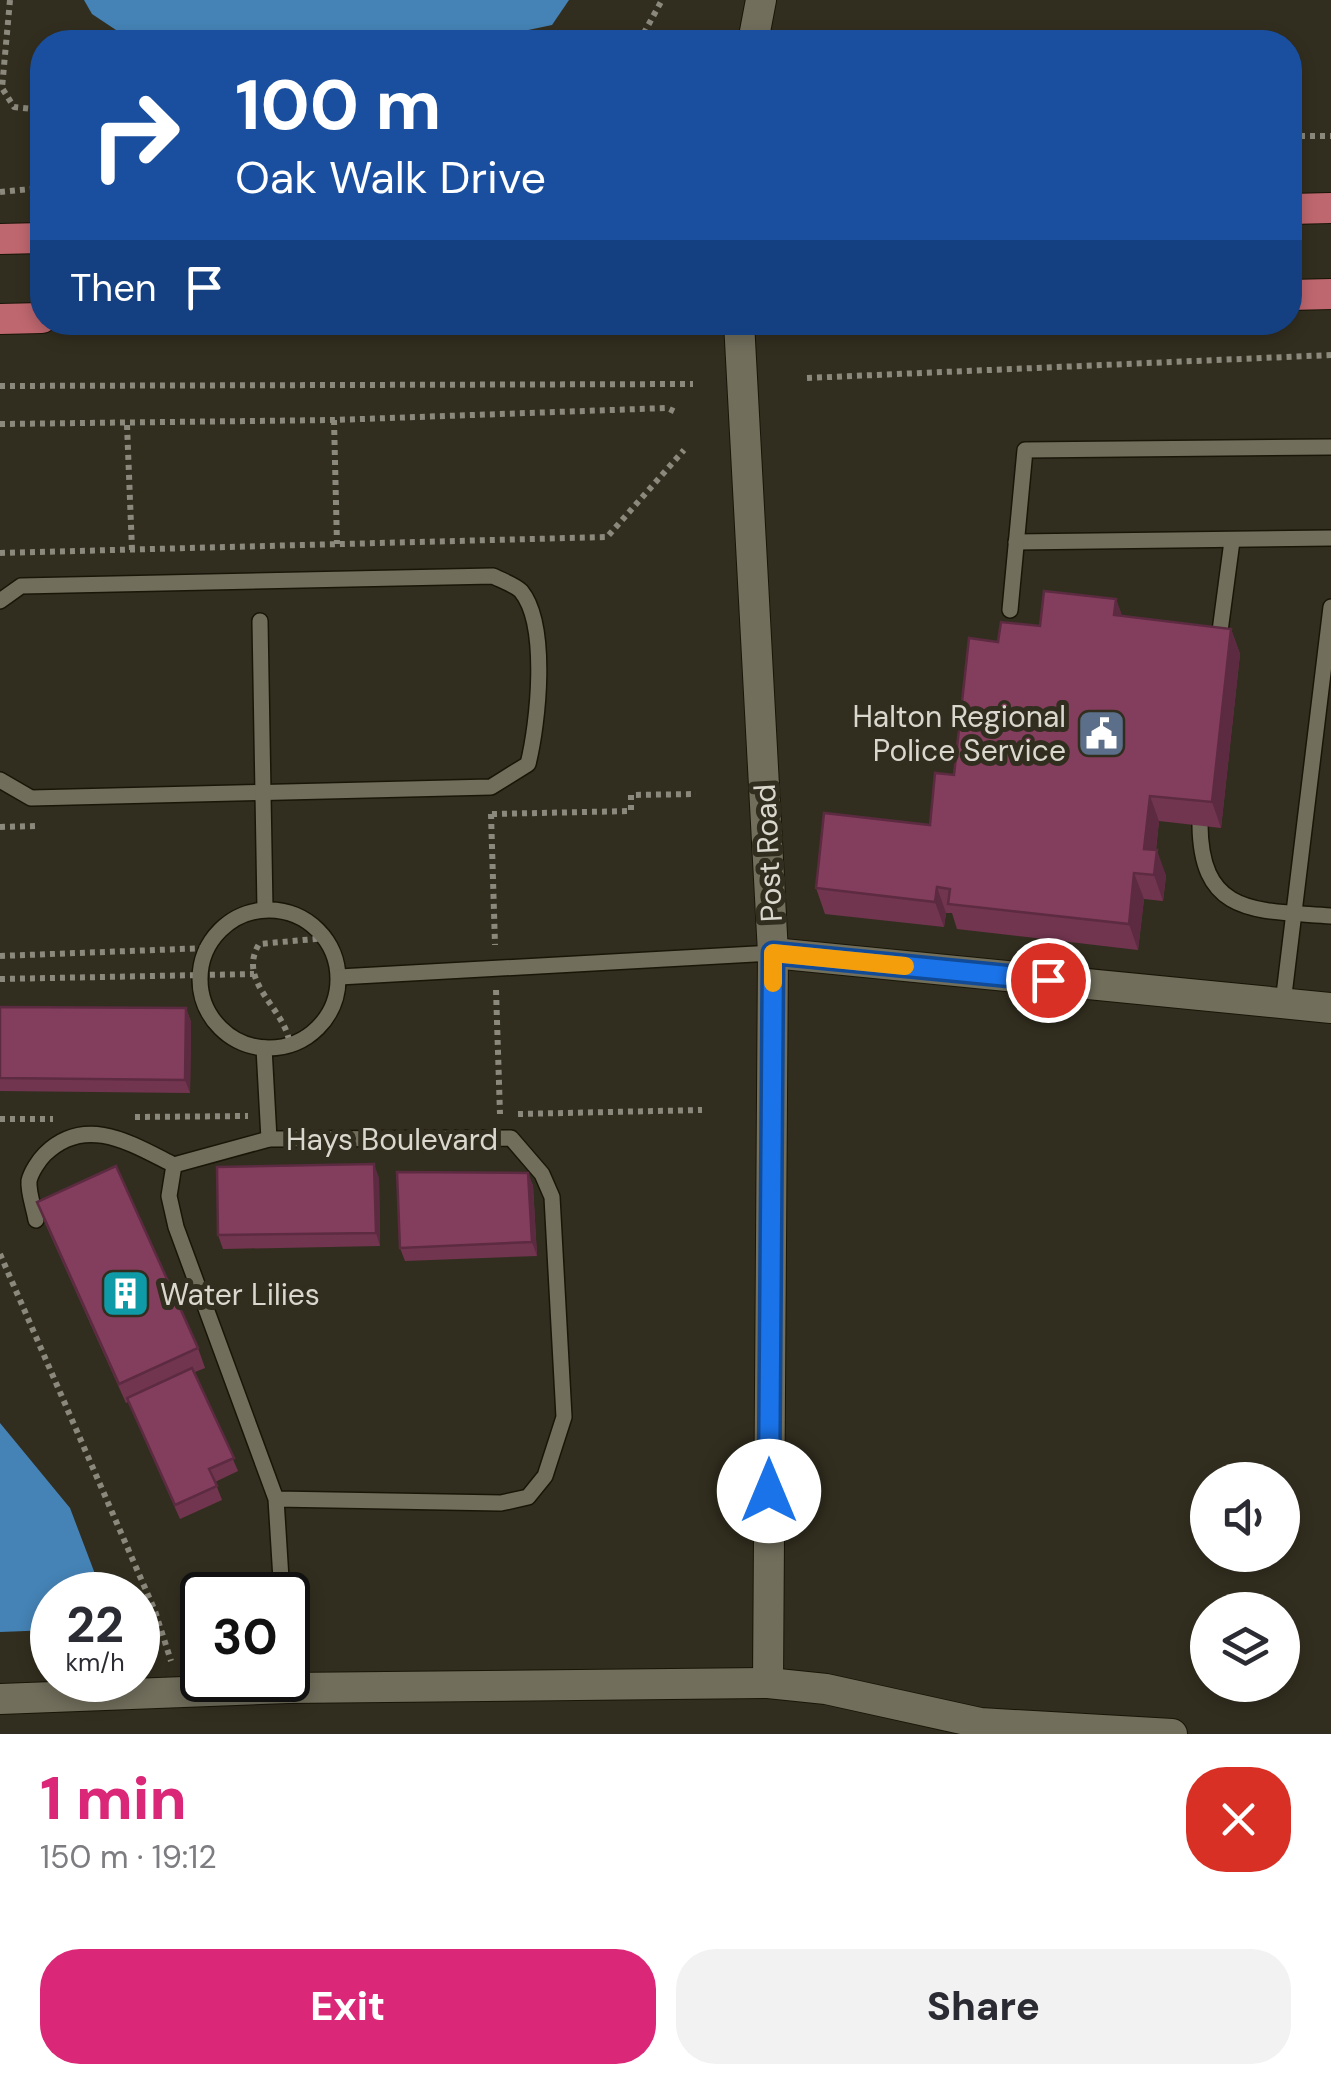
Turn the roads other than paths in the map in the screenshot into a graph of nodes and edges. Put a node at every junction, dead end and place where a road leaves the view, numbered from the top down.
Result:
1 (761, 0) edge
2 (756, 30) edge
3 (1331, 208) edge
4 (1302, 209) edge
5 (30, 238) edge
6 (0, 239) edge
7 (1331, 294) edge
8 (1302, 295) edge
9 (30, 318) edge
10 (0, 319) edge
11 (740, 335) edge
12 (1331, 447) edge
13 (1331, 538) edge
14 (1232, 541) junction
15 (1016, 542) junction
16 (0, 600) edge
17 (1331, 607) edge
18 (1010, 610) dead end
19 (260, 621) dead end
20 (1218, 651) edge
21 (0, 780) edge
22 (260, 791) junction
23 (1200, 825) edge
24 (265, 909) junction
25 (1293, 913) junction
26 (1331, 916) edge
27 (773, 953) junction
28 (339, 977) junction
29 (1283, 1003) junction
30 (1331, 1008) edge
31 (264, 1048) junction
32 (268, 1139) junction
33 (174, 1165) junction
34 (36, 1220) edge
35 (276, 1498) junction
36 (281, 1572) edge
37 (310, 1681) edge
38 (768, 1683) junction
39 (180, 1692) edge
40 (0, 1698) edge
41 (1172, 1734) edge

1 - 2 street
3 - 4 main road
5 - 6 main road
7 - 8 main road
9 - 10 main road
11 - 27 street, Post Road
12 - 15 lane
13 - 14 lane
14 - 15 lane
14 - 20 lane
15 - 18 lane
16 - 22 lane
17 - 25 lane
19 - 22 lane
21 - 22 lane
22 - 24 lane
23 - 25 lane
24 - 28 lane
24 - 31 lane
25 - 26 lane
25 - 29 lane
27 - 28 lane
27 - 29 street
27 - 38 street, Post Road
28 - 31 lane
29 - 30 street
31 - 32 lane
32 - 33 lane, Hays Boulevard
32 - 35 lane, Hays Boulevard
33 - 34 lane
33 - 35 lane
35 - 36 lane
37 - 38 street
38 - 41 street
39 - 40 street

